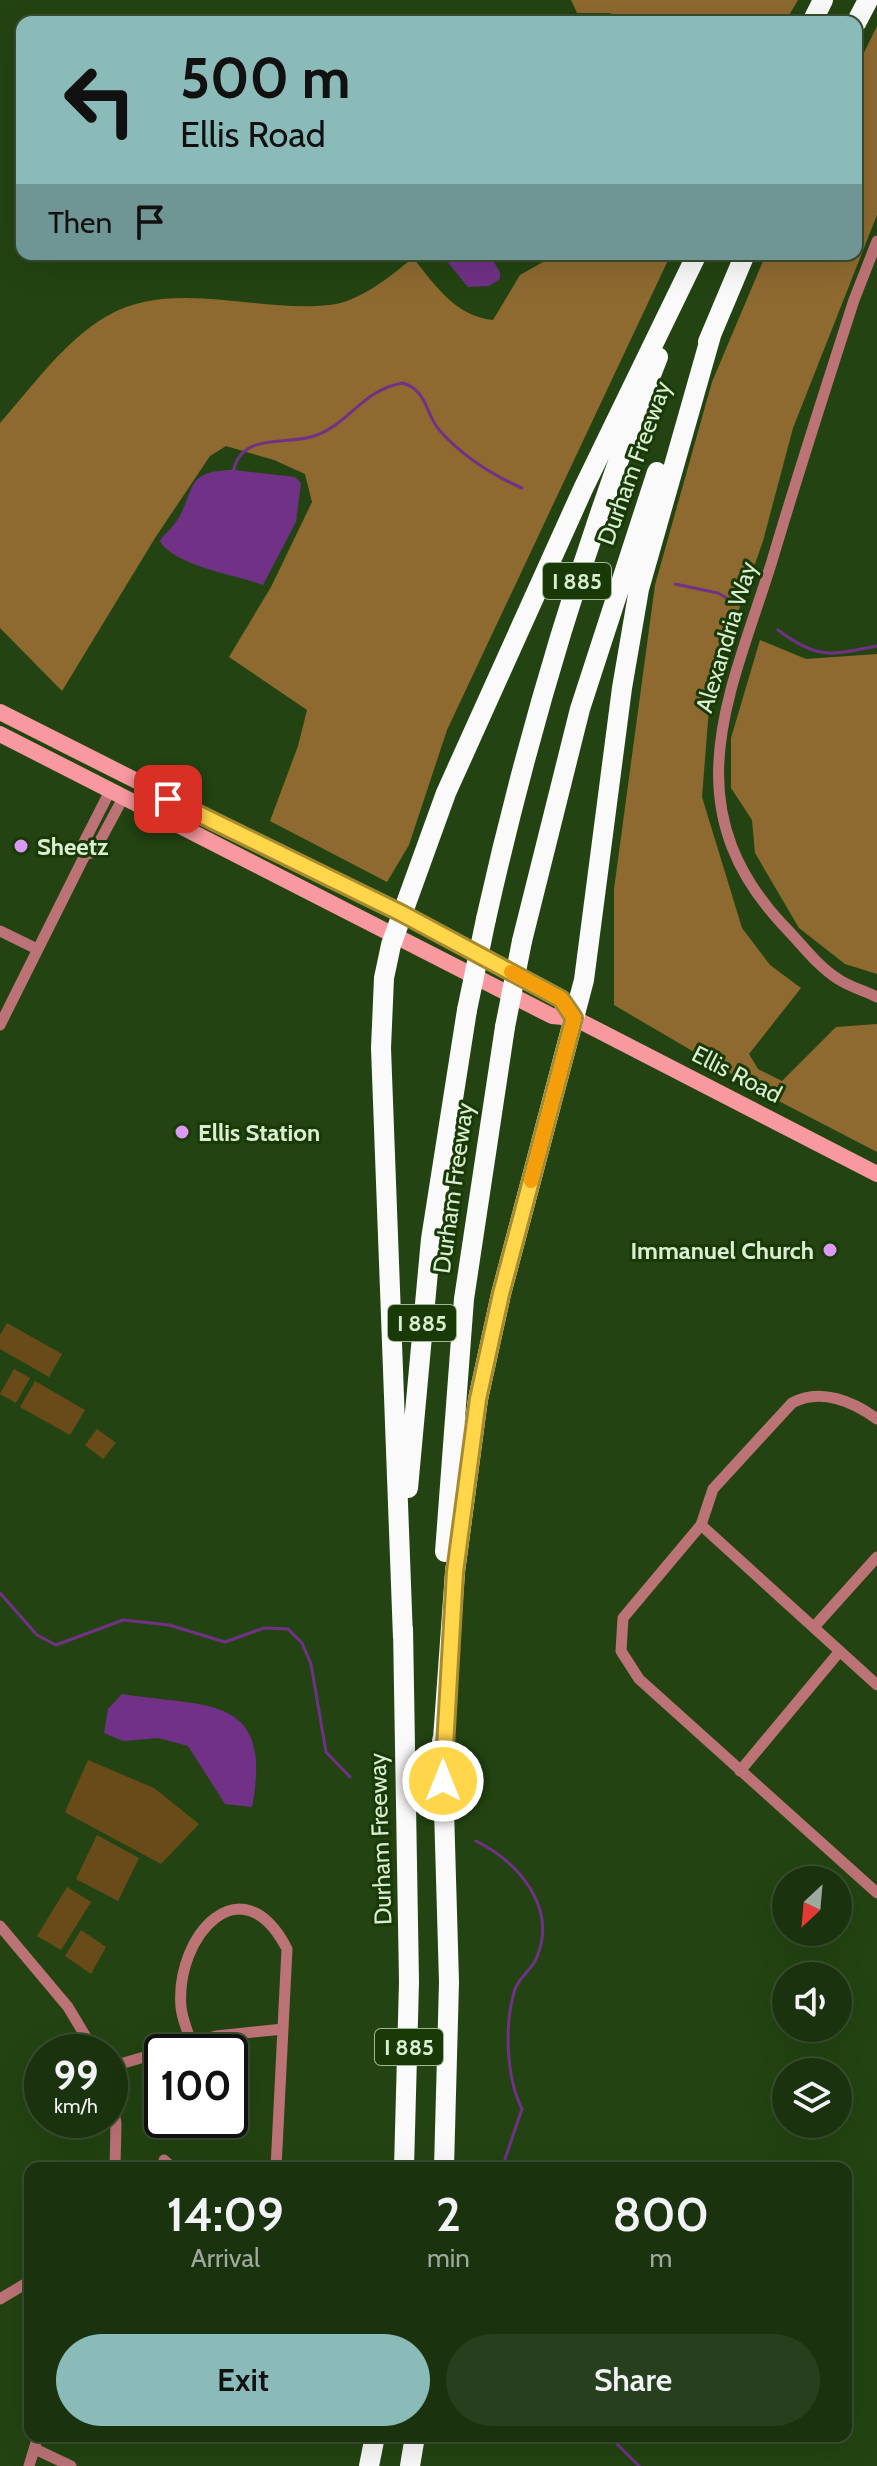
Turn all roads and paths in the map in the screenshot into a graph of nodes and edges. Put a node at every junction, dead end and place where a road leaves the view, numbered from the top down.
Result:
1 (877, 241) edge
2 (696, 260) edge
3 (697, 260) edge
4 (742, 260) edge
5 (712, 332) junction
6 (0, 712) edge
7 (0, 734) edge
8 (22, 745) junction
9 (126, 775) junction
10 (117, 794) junction
11 (199, 815) junction
12 (401, 913) junction
13 (0, 931) edge
14 (393, 938) junction
15 (37, 949) junction
16 (877, 997) edge
17 (574, 1018) junction
18 (0, 1025) edge
19 (877, 1174) edge
20 (877, 1419) edge
21 (701, 1525) junction
22 (877, 1557) edge
23 (814, 1627) junction
24 (403, 1638) junction
25 (840, 1651) junction
26 (877, 1685) edge
27 (442, 1753) junction
28 (740, 1771) junction
29 (877, 1893) edge
30 (0, 1926) edge
31 (283, 2029) junction
32 (84, 2034) edge
33 (188, 2034) edge
34 (230, 2034) edge
35 (116, 2138) edge
36 (115, 2162) edge
37 (276, 2162) edge
38 (404, 2162) edge
39 (444, 2162) edge
40 (24, 2285) edge
41 (0, 2299) edge
42 (37, 2442) edge
43 (374, 2442) edge
44 (414, 2442) edge
45 (35, 2449) junction
46 (29, 2466) edge
47 (71, 2466) edge
48 (369, 2466) edge
49 (410, 2466) edge

1 - 16 street, Alexandria Way
2 - 12 highway
3 - 24 highway, Durham Freeway / I 885, bridge
4 - 5 highway, Durham Freeway / I 885
5 - 17 highway
5 - 27 highway, Durham Freeway / I 885, bridge
6 - 9 main road, Ellis Road
7 - 8 main road, Ellis Road
8 - 9 main road
8 - 10 main road, Ellis Road
9 - 11 main road, Ellis Road
10 - 11 main road
10 - 14 main road, Ellis Road
10 - 15 street
11 - 12 main road, Ellis Road
12 - 14 highway
12 - 17 main road, Ellis Road
13 - 15 street
14 - 17 main road, Ellis Road
14 - 24 highway
15 - 18 street
17 - 19 main road, Ellis Road
17 - 27 highway
20 - 21 street
21 - 23 street
21 - 28 street
22 - 23 street
23 - 25 street
24 - 38 highway, Durham Freeway / I 885
25 - 26 street
25 - 28 street
27 - 39 highway, Durham Freeway / I 885
28 - 29 street
30 - 32 street
31 - 33 street
31 - 34 street
31 - 37 street
35 - 36 street
40 - 41 street
42 - 45 street
43 - 48 highway
44 - 49 highway
45 - 46 street
45 - 47 street

